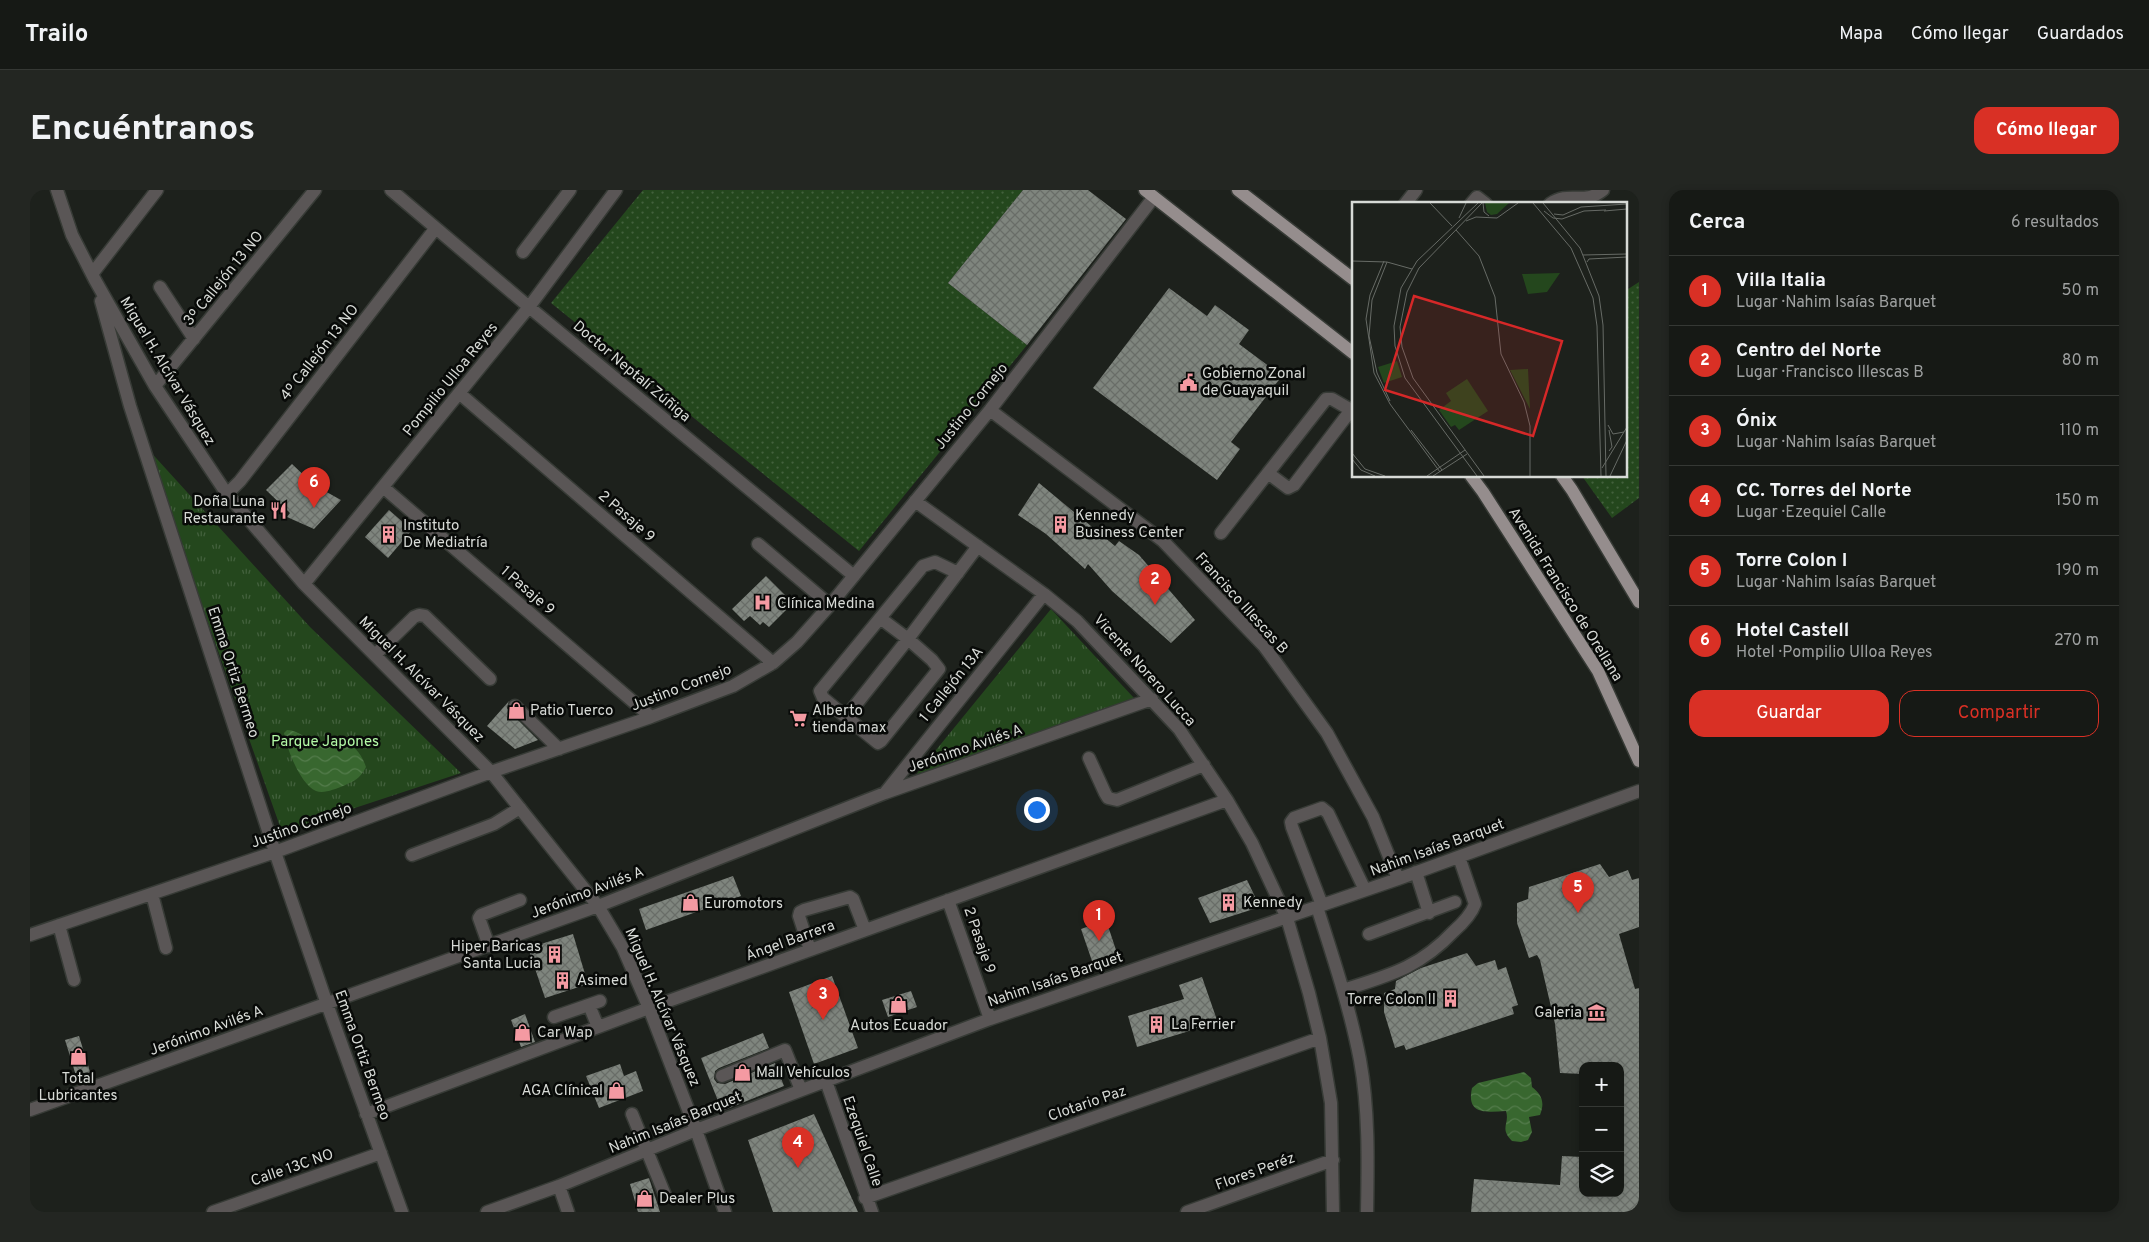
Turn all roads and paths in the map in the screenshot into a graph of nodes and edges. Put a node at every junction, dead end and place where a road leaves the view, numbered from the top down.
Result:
1 (57, 190) edge
2 (157, 190) edge
3 (315, 190) edge
4 (391, 190) edge
5 (570, 190) edge
6 (616, 190) edge
7 (1238, 190) edge
8 (1416, 190) edge
9 (1603, 190) edge
10 (1150, 193) edge
11 (1407, 202) edge
12 (1472, 202) edge
13 (1484, 202) edge
14 (1552, 202) edge
15 (435, 229) junction
16 (523, 252) dead end
17 (1351, 273) edge
18 (93, 277) junction
19 (160, 287) dead end
20 (529, 307) junction
21 (194, 339) junction
22 (1352, 352) edge
23 (155, 386) junction
24 (459, 393) junction
25 (1352, 409) edge
26 (990, 410) junction
27 (1268, 473) junction
28 (1472, 478) edge
29 (1563, 478) edge
30 (383, 486) junction
31 (227, 494) junction
32 (915, 501) junction
33 (1221, 533) dead end
34 (758, 544) dead end
35 (978, 546) junction
36 (958, 573) junction
37 (854, 576) junction
38 (304, 584) junction
39 (1044, 594) junction
40 (1639, 602) edge
41 (830, 605) junction
42 (880, 618) junction
43 (908, 638) junction
44 (376, 654) junction
45 (773, 663) junction
46 (490, 679) dead end
47 (1152, 699) junction
48 (515, 706) dead end
49 (652, 717) junction
50 (846, 717) junction
51 (559, 749) junction
52 (1089, 758) dead end
53 (1639, 761) edge
54 (1204, 765) junction
55 (491, 772) junction
56 (1639, 791) edge
57 (885, 794) junction
58 (1227, 800) junction
59 (520, 808) junction
60 (275, 852) junction
61 (412, 855) dead end
62 (1459, 857) junction
63 (1416, 872) junction
64 (1398, 878) junction
65 (1365, 890) junction
66 (152, 894) junction
67 (520, 900) dead end
68 (948, 900) junction
69 (1455, 902) dead end
70 (598, 906) junction
71 (1320, 906) junction
72 (1429, 913) junction
73 (1287, 918) junction
74 (60, 925) junction
75 (865, 930) junction
76 (1369, 934) dead end
77 (30, 935) edge
78 (489, 946) junction
79 (166, 948) dead end
80 (810, 950) junction
81 (74, 980) dead end
82 (1343, 990) junction
83 (327, 1004) junction
84 (648, 1008) junction
85 (554, 1017) dead end
86 (990, 1019) junction
87 (598, 1027) junction
88 (1320, 1038) junction
89 (722, 1076) dead end
90 (826, 1081) junction
91 (801, 1090) junction
92 (30, 1110) edge
93 (366, 1114) junction
94 (632, 1114) dead end
95 (696, 1130) junction
96 (648, 1150) junction
97 (381, 1153) junction
98 (1333, 1160) junction
99 (559, 1186) junction
100 (665, 1195) dead end
101 (865, 1198) junction
102 (213, 1212) edge
103 (402, 1212) edge
104 (487, 1212) edge
105 (568, 1212) edge
106 (725, 1212) edge
107 (872, 1212) edge
108 (1187, 1212) edge
109 (1333, 1212) edge
110 (1366, 1212) edge

1 - 18 street, Miguel H. Alcívar Vásquez
2 - 18 street
3 - 21 street, 3º Callejón 13 NO
4 - 15 street, Doctor Neptalí Zúñiga
5 - 16 street
6 - 20 street, Pompilio Ulloa Reyes
7 - 17 main road
8 - 11 street
9 - 14 street
10 - 22 main road
10 - 26 street, Justino Cornejo
12 - 13 street
15 - 20 street, Doctor Neptalí Zúñiga
15 - 31 street, 4º Callejón 13 NO
18 - 23 street, Miguel H. Alcívar Vásquez
18 - 60 street, Emma Ortiz Bermeo
19 - 21 street
20 - 24 street, Pompilio Ulloa Reyes
20 - 37 street, Doctor Neptalí Zúñiga
21 - 23 street, 3º Callejón 13 NO
23 - 31 street, Miguel H. Alcívar Vásquez
24 - 30 street, Pompilio Ulloa Reyes
24 - 45 street, 2 Pasaje 9
25 - 27 street
25 - 27 street
26 - 32 street, Justino Cornejo
26 - 64 street, Francisco Illescas B
27 - 33 street
28 - 53 main road, Avenida Francisco de Orellana
29 - 40 main road
30 - 38 street, Pompilio Ulloa Reyes
30 - 49 street, 1 Pasaje 9
31 - 38 street, Miguel H. Alcívar Vásquez
32 - 35 street, Vicente Norero Lucca
32 - 37 street, Justino Cornejo
34 - 41 street
35 - 36 street
35 - 39 street, Vicente Norero Lucca
36 - 42 street
36 - 43 street
37 - 41 street, Justino Cornejo
38 - 44 street, Miguel H. Alcívar Vásquez
39 - 47 street, Vicente Norero Lucca
39 - 57 street, 1 Callejón 13A
41 - 45 street, Justino Cornejo
42 - 43 street
42 - 50 street
43 - 50 street
43 - 50 street
44 - 46 street
44 - 55 street, Miguel H. Alcívar Vásquez
45 - 49 street, Justino Cornejo
47 - 54 street, Vicente Norero Lucca
47 - 57 street, Jerónimo Avilés A
48 - 51 street
49 - 51 street, Justino Cornejo
51 - 55 street, Justino Cornejo
52 - 54 street
54 - 58 street, Vicente Norero Lucca
55 - 59 street, Miguel H. Alcívar Vásquez
55 - 60 street, Justino Cornejo
56 - 62 street, Nahim Isaías Barquet
57 - 70 street, Jerónimo Avilés A
58 - 68 street, Ángel Barrera
58 - 73 street, Vicente Norero Lucca
59 - 61 street
59 - 70 street, Miguel H. Alcívar Vásquez
60 - 66 street, Justino Cornejo
60 - 83 street, Emma Ortiz Bermeo
62 - 63 street, Nahim Isaías Barquet
62 - 82 street
63 - 64 street, Nahim Isaías Barquet
63 - 72 street
64 - 65 street, Nahim Isaías Barquet
65 - 71 street, Nahim Isaías Barquet
65 - 71 street
66 - 74 street, Justino Cornejo
66 - 79 street
67 - 78 street
68 - 75 street, Ángel Barrera
68 - 86 street, 2 Pasaje 9
69 - 72 street
70 - 78 street, Jerónimo Avilés A
70 - 84 street, Miguel H. Alcívar Vásquez
71 - 73 street, Nahim Isaías Barquet
71 - 82 street
72 - 76 street
73 - 86 street, Nahim Isaías Barquet
73 - 88 street, Vicente Norero Lucca
74 - 77 street, Justino Cornejo
74 - 81 street
75 - 80 street, Ángel Barrera
75 - 80 street
78 - 83 street, Jerónimo Avilés A
80 - 84 street, Ángel Barrera
82 - 110 street
83 - 92 street, Jerónimo Avilés A
83 - 93 street, Emma Ortiz Bermeo
84 - 87 street, Ángel Barrera
84 - 95 street, Miguel H. Alcívar Vásquez
85 - 87 street
86 - 90 street, Nahim Isaías Barquet
87 - 93 street, Ángel Barrera
88 - 98 street, Vicente Norero Lucca
88 - 101 street, Clotario Paz
89 - 91 street
90 - 91 street, Nahim Isaías Barquet
90 - 101 street, Ezequiel Calle
91 - 95 street, Nahim Isaías Barquet
93 - 97 street, Emma Ortiz Bermeo
94 - 96 street
95 - 96 street, Nahim Isaías Barquet
95 - 106 street, Miguel H. Alcívar Vásquez
96 - 99 street, Nahim Isaías Barquet
96 - 100 street
97 - 102 street, Calle 13C NO
97 - 103 street, Emma Ortiz Bermeo
98 - 108 street, Flores Peréz
98 - 109 street, Vicente Norero Lucca
99 - 104 street, Nahim Isaías Barquet
99 - 105 street
101 - 107 street, Ezequiel Calle

